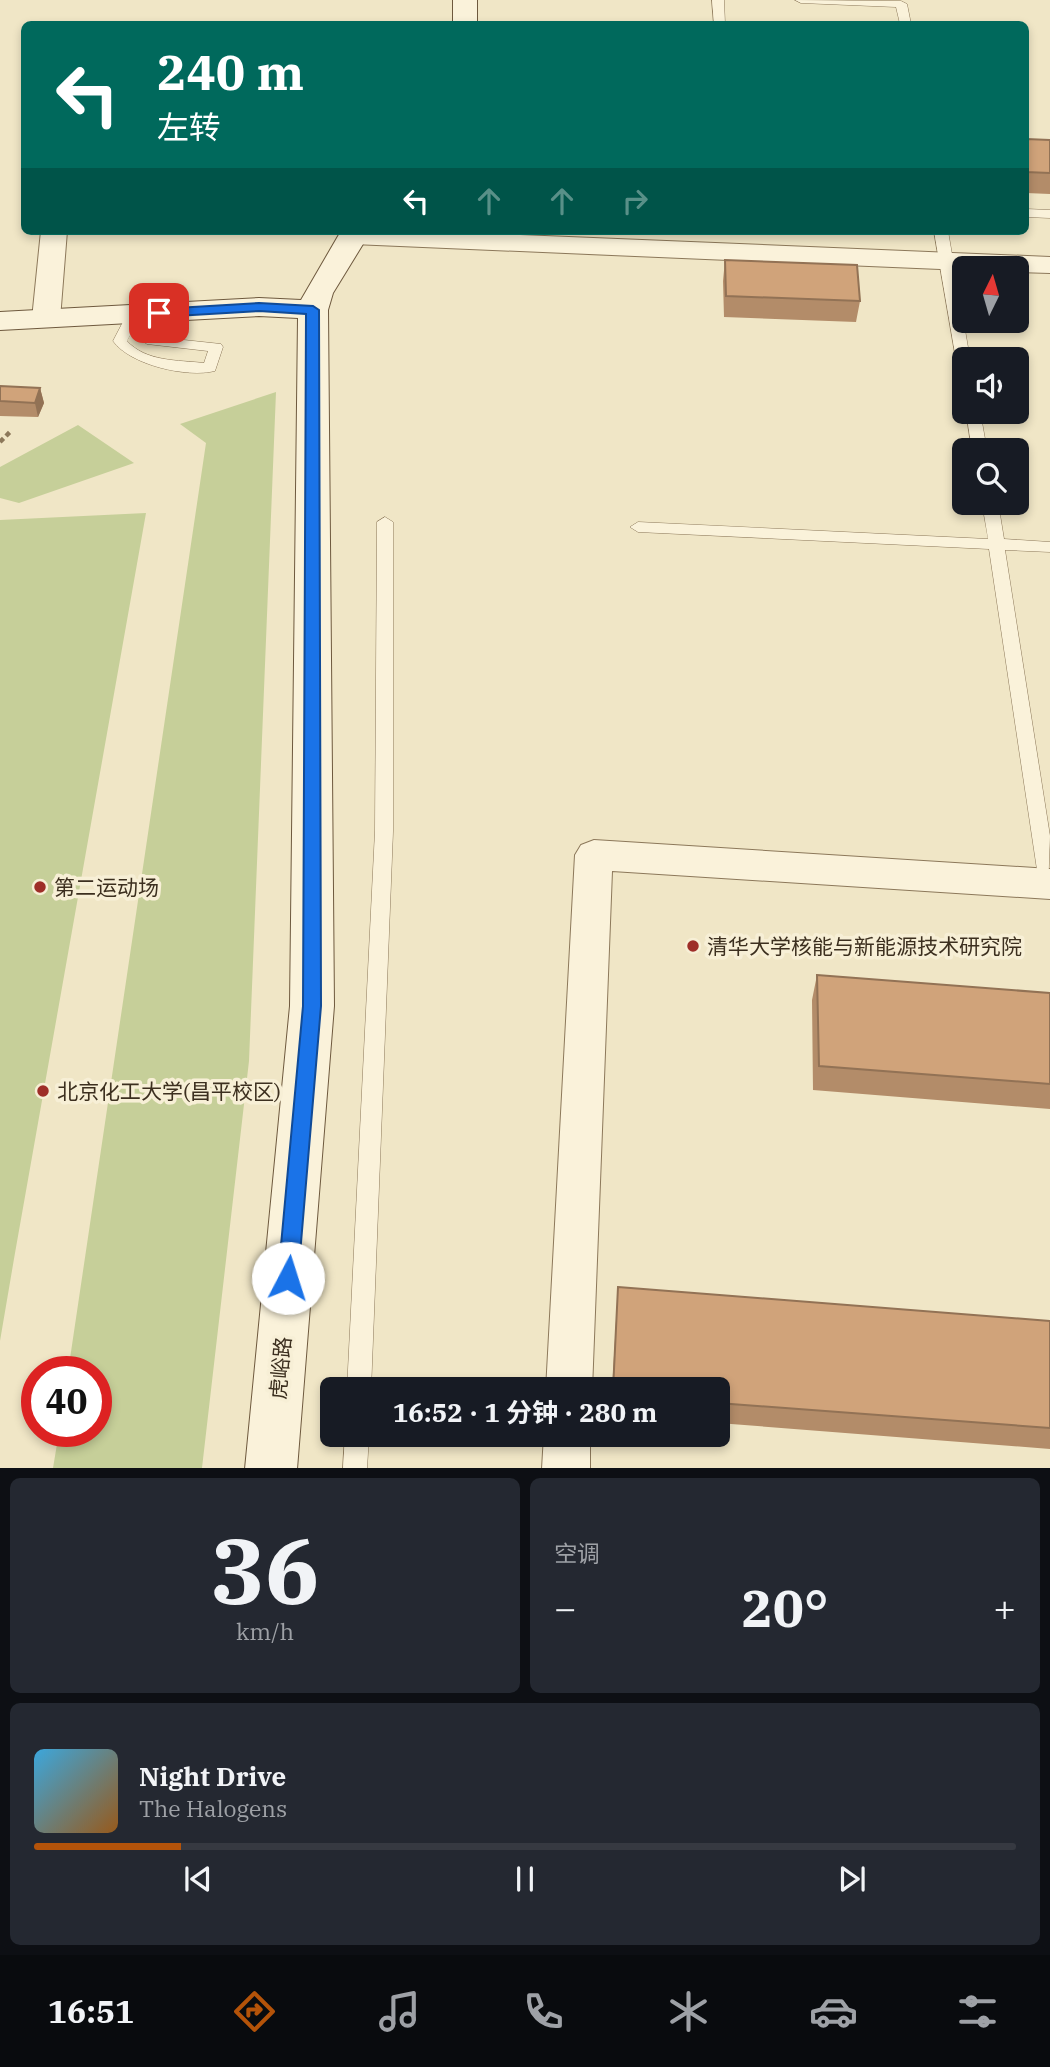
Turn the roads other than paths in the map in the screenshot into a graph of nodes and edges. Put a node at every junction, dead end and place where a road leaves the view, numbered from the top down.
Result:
1 (466, 0) edge
2 (718, 0) edge
3 (801, 0) edge
4 (465, 21) edge
5 (720, 21) edge
6 (904, 21) edge
7 (1029, 213) edge
8 (1050, 214) edge
9 (54, 235) edge
10 (354, 235) edge
11 (377, 235) edge
12 (942, 235) edge
13 (945, 261) junction
14 (1050, 265) edge
15 (313, 310) junction
16 (134, 314) junction
17 (46, 319) junction
18 (0, 321) edge
19 (961, 347) edge
20 (991, 515) edge
21 (385, 522) dead end
22 (638, 527) dead end
23 (997, 545) junction
24 (1050, 547) edge
25 (1049, 883) edge
26 (360, 1377) edge
27 (570, 1377) edge
28 (356, 1447) edge
29 (567, 1447) edge
30 (271, 1468) edge
31 (355, 1468) edge
32 (566, 1468) edge

1 - 4 street
2 - 5 lane
3 - 6 lane
7 - 8 lane
9 - 17 street
10 - 15 street, 虎峪路
11 - 13 street
12 - 13 lane
13 - 14 street
13 - 19 lane
15 - 16 street
15 - 30 street, 虎峪路
16 - 16 lane
16 - 17 street
17 - 18 street
20 - 23 lane
21 - 26 lane
22 - 23 lane
23 - 24 lane
23 - 25 lane
25 - 27 street
28 - 31 lane
29 - 32 street

